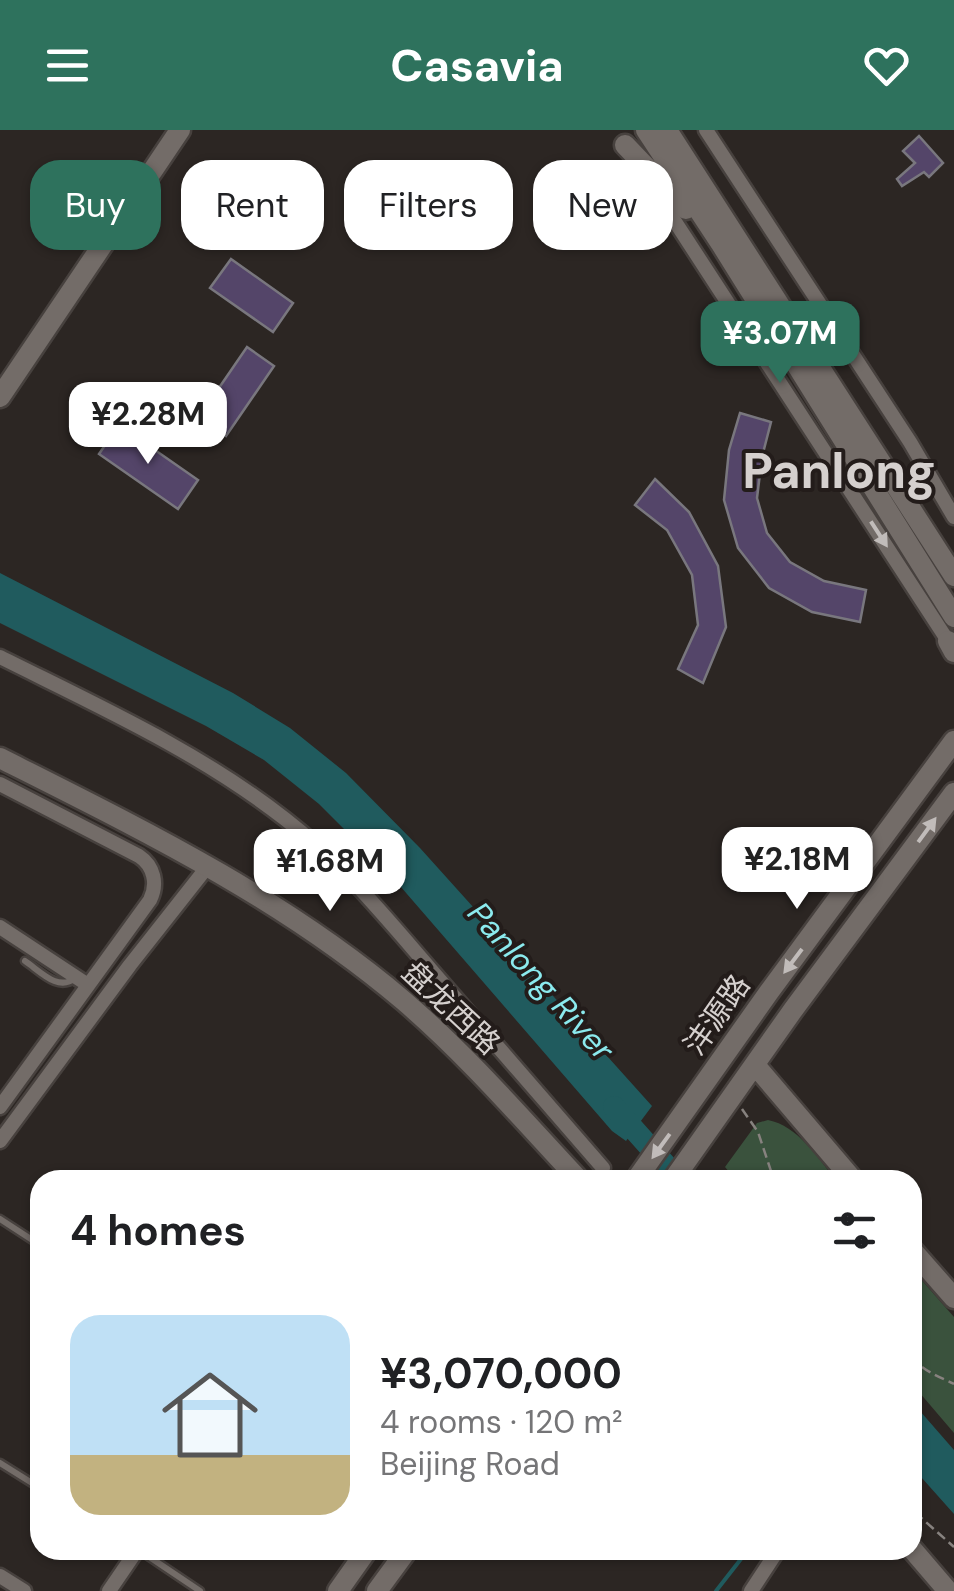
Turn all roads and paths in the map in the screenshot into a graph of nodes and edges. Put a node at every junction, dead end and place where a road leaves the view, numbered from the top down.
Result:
1 (180, 130) edge
2 (646, 130) edge
3 (667, 130) edge
4 (706, 130) edge
5 (620, 138) edge
6 (721, 244) junction
7 (0, 397) edge
8 (954, 517) edge
9 (953, 573) edge
10 (954, 617) edge
11 (952, 646) edge
12 (0, 657) edge
13 (954, 741) edge
14 (0, 758) edge
15 (0, 784) edge
16 (954, 793) edge
17 (208, 866) junction
18 (0, 928) edge
19 (25, 961) dead end
20 (82, 981) junction
21 (755, 1064) junction
22 (733, 1096) junction
23 (0, 1107) edge
24 (0, 1141) edge
25 (603, 1168) dead end
26 (571, 1170) edge
27 (643, 1170) edge
28 (680, 1170) edge
29 (771, 1170) edge
30 (845, 1170) edge
31 (0, 1219) edge
32 (30, 1238) edge
33 (922, 1261) edge
34 (954, 1298) edge
35 (922, 1366) edge
36 (954, 1384) edge
37 (0, 1464) edge
38 (30, 1482) edge
39 (922, 1519) edge
40 (954, 1548) edge
41 (131, 1560) edge
42 (153, 1560) edge
43 (360, 1560) edge
44 (400, 1560) edge
45 (771, 1560) edge
46 (921, 1560) edge
47 (0, 1576) edge
48 (24, 1591) edge
49 (109, 1591) edge
50 (200, 1591) edge
51 (338, 1591) edge
52 (378, 1591) edge
53 (751, 1591) edge
54 (948, 1591) edge

1 - 7 main road
2 - 6 main road
3 - 9 main road
4 - 8 street
5 - 6 main road
5 -> 11 street
6 - 10 main road
12 - 25 street
13 -> 27 main road, 沣源路
14 - 17 main road, 盘龙西路
15 - 20 street
21 -> 16 main road, 沣源路
17 - 24 street
17 - 26 main road, 盘龙西路
18 - 20 street
19 - 20 lane
20 - 23 street
21 - 22 main road, 沣源路
21 - 30 main road
22 - 28 main road, 沣源路
22 - 29 path
31 - 32 lane
33 - 34 main road
35 - 36 path
37 - 38 lane
39 - 40 path
41 - 49 street
42 - 50 lane
43 - 51 main road
44 - 52 main road
45 - 53 street
46 - 54 main road
47 - 48 street

